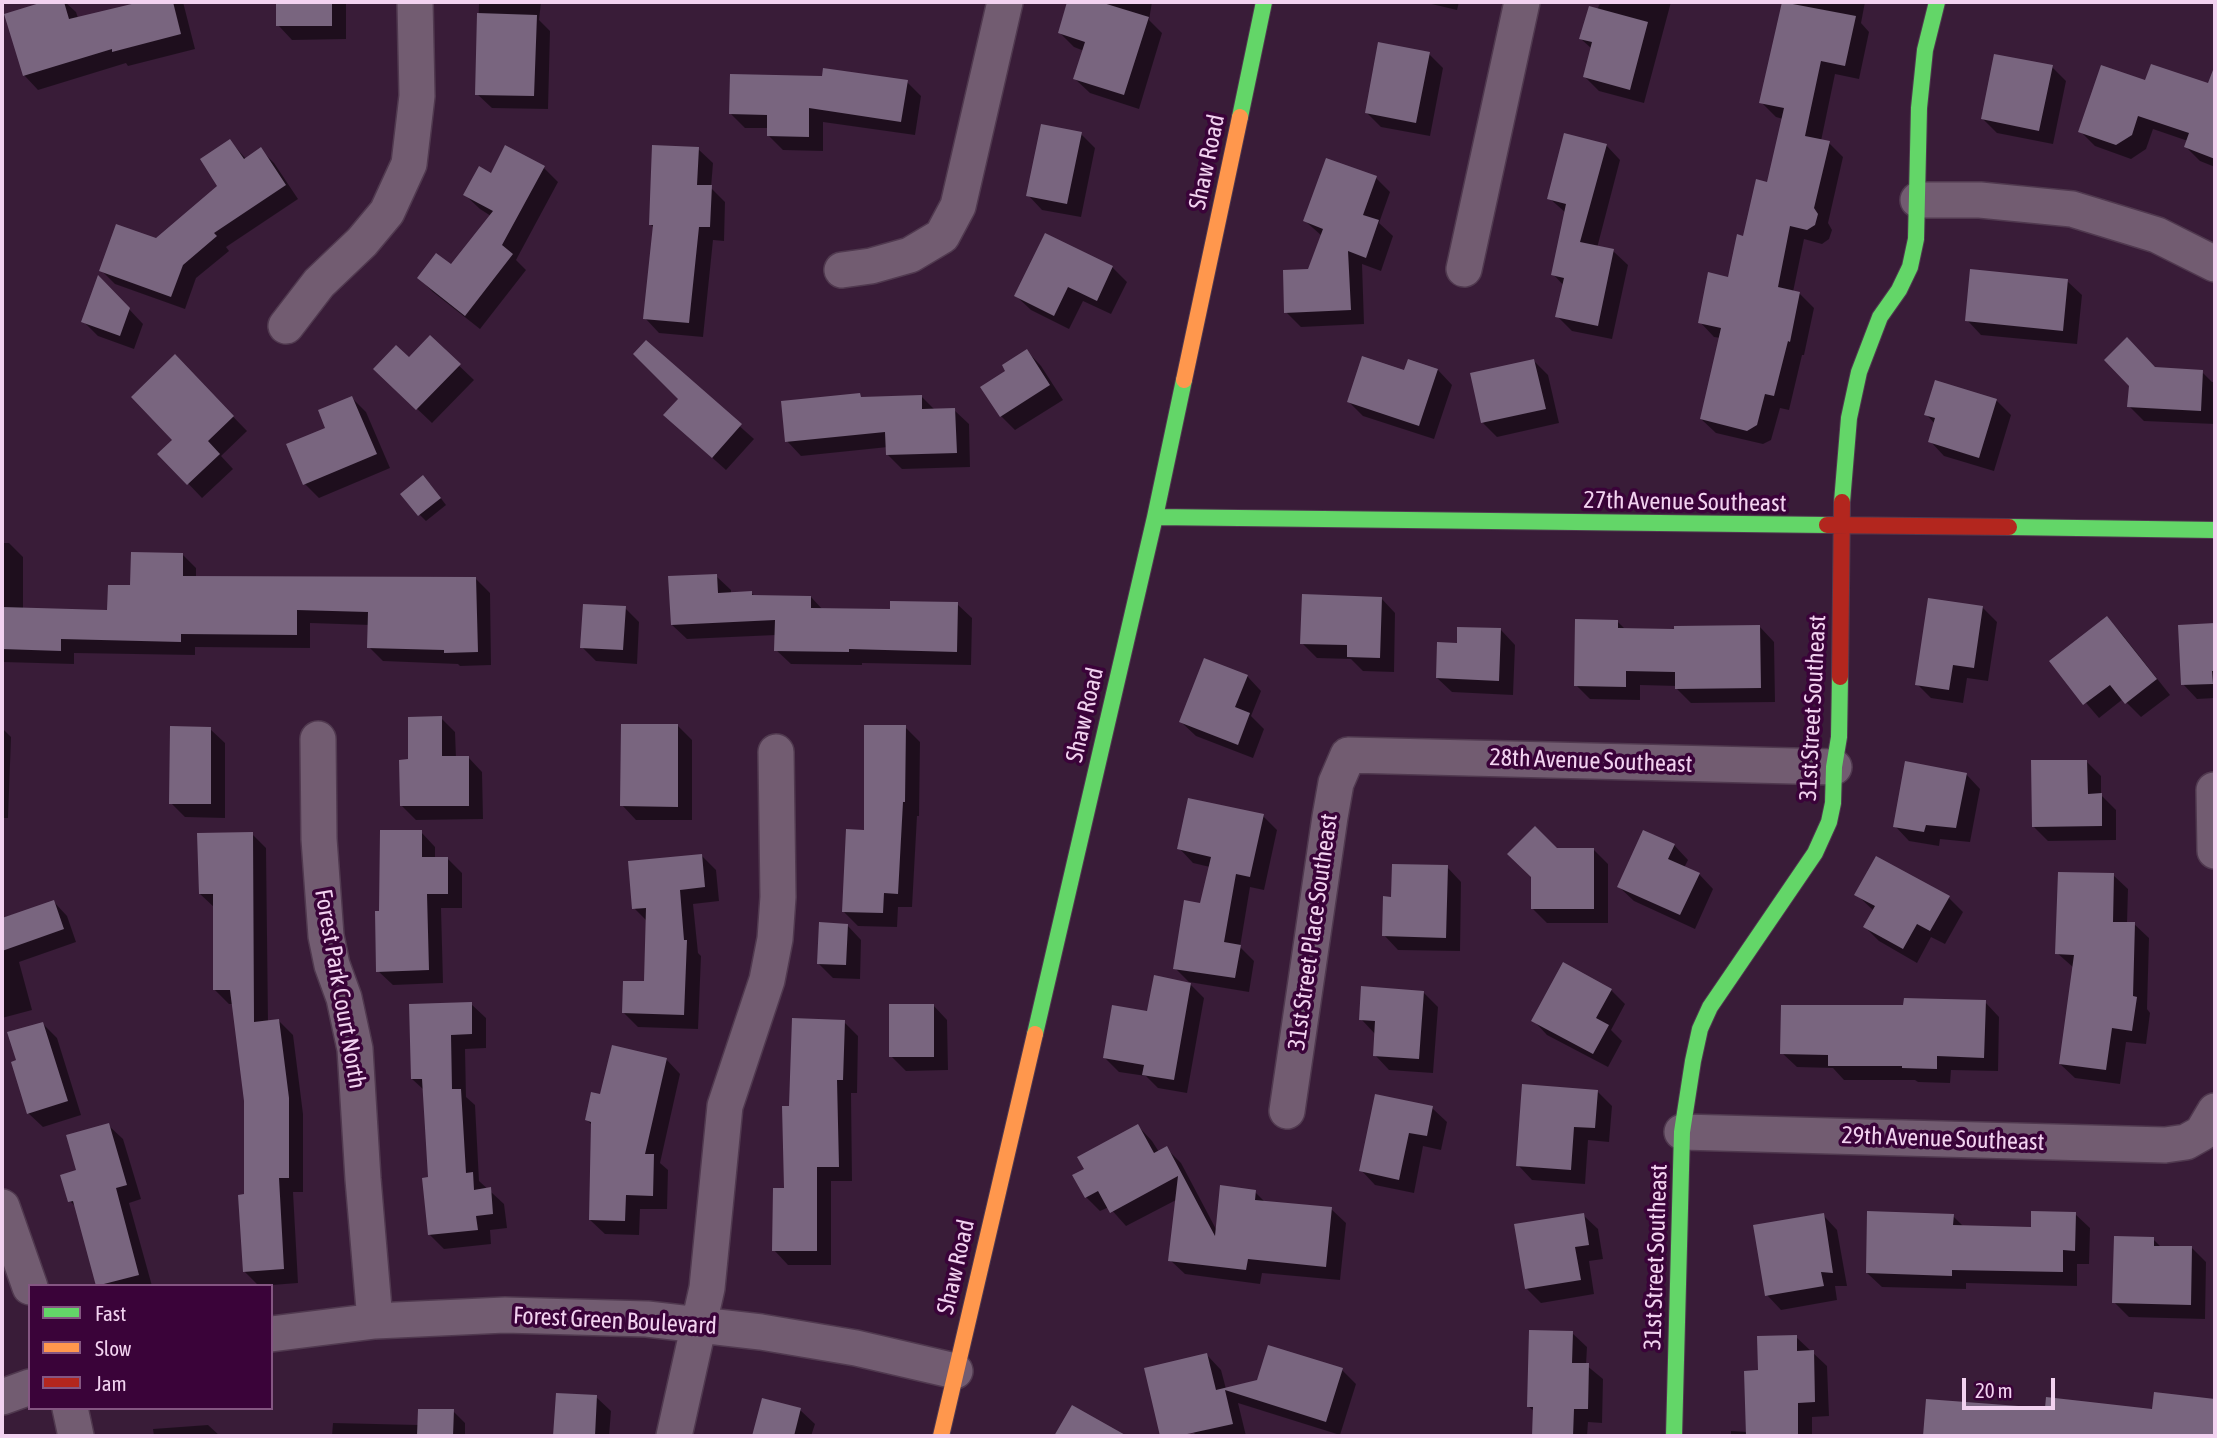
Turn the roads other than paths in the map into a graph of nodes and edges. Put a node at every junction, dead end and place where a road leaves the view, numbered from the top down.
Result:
1 (415, 2) edge
2 (1005, 2) edge
3 (1264, 2) edge
4 (1522, 2) edge
5 (1937, 2) edge
6 (1918, 200) junction
7 (2215, 264) edge
8 (1464, 269) dead end
9 (842, 270) dead end
10 (286, 326) dead end
11 (1155, 517) junction
12 (1842, 526) junction
13 (2215, 530) edge
14 (318, 739) dead end
15 (776, 752) dead end
16 (1348, 755) joint
17 (1834, 767) junction
18 (2214, 790) edge
19 (2215, 851) edge
20 (1287, 1111) dead end
21 (2208, 1122) edge
22 (1682, 1132) junction
23 (2, 1207) edge
24 (29, 1284) edge
25 (375, 1321) junction
26 (699, 1324) junction
27 (273, 1334) edge
28 (955, 1371) junction
29 (28, 1388) edge
30 (2, 1397) edge
31 (70, 1410) edge
32 (76, 1436) edge
33 (674, 1436) edge
34 (941, 1436) edge
35 (1674, 1436) edge

1 - 10 street
2 - 9 street
3 - 11 street, Shaw Road
4 - 8 street
5 - 6 street, 31st Street Southeast
6 - 7 street
6 - 12 street, 31st Street Southeast
11 - 12 street, 27th Avenue Southeast
11 - 28 street, Shaw Road
12 - 13 street, 27th Avenue Southeast
12 - 17 street, 31st Street Southeast
14 - 25 street, Forest Park Court North
15 - 26 street
16 - 17 street, 28th Avenue Southeast
16 - 20 street, 31st Street Place Southeast
17 - 22 street, 31st Street Southeast
18 - 19 street
21 - 22 street, 29th Avenue Southeast
22 - 35 street, 31st Street Southeast
23 - 24 street
25 - 26 street, Forest Green Boulevard
25 - 27 street, Forest Green Boulevard
26 - 28 street, Forest Green Boulevard
26 - 33 street
28 - 34 street, Shaw Road
29 - 30 street
31 - 32 street

